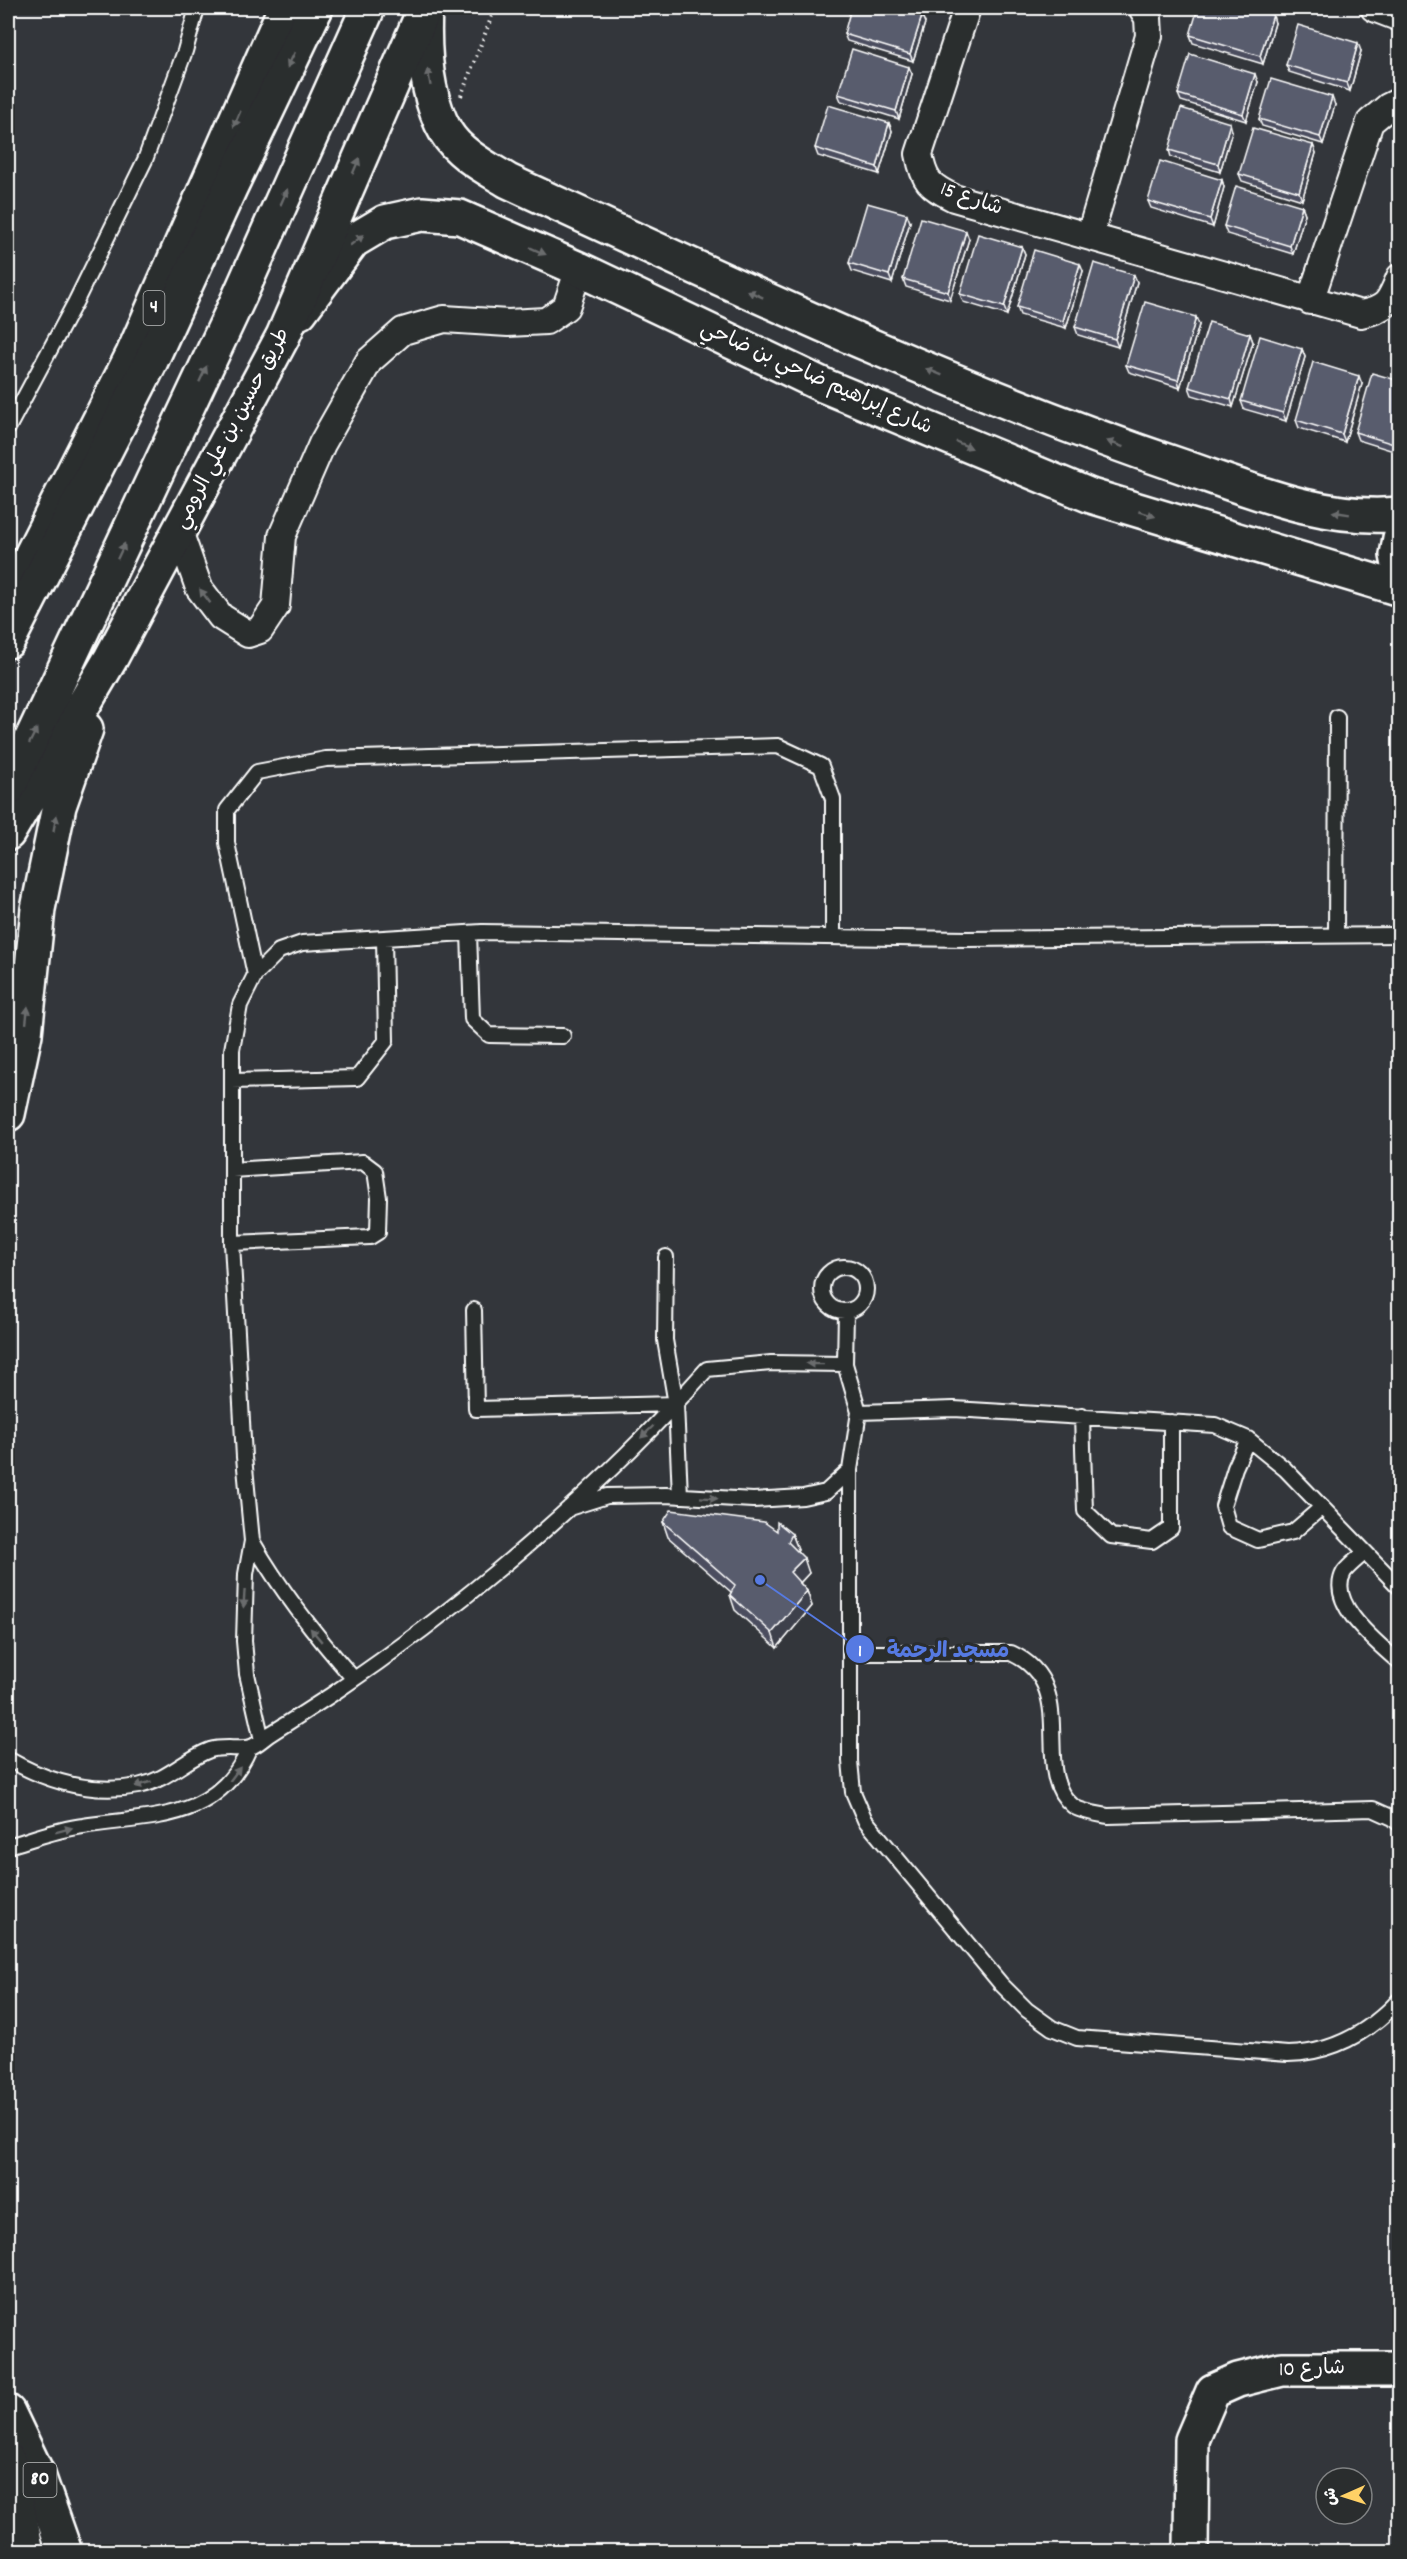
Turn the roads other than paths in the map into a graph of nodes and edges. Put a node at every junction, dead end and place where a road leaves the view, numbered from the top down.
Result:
1 (197, 8) edge
2 (285, 8) edge
3 (316, 8) edge
4 (368, 8) edge
5 (425, 8) edge
6 (967, 8) edge
7 (1142, 8) edge
8 (1374, 8) edge
9 (1400, 18) edge
10 (1400, 101) edge
11 (602, 225) junction
12 (1090, 235) junction
13 (579, 269) junction
14 (1400, 277) edge
15 (1310, 301) junction
16 (283, 336) junction
17 (8, 428) edge
18 (1400, 514) edge
19 (179, 531) junction
20 (1400, 538) edge
21 (1400, 570) edge
22 (1400, 589) edge
23 (8, 601) edge
24 (8, 641) edge
25 (111, 658) junction
26 (1337, 717) dead end
27 (8, 789) edge
28 (8, 833) edge
29 (469, 933) junction
30 (1336, 935) junction
31 (1400, 935) edge
32 (833, 936) junction
33 (384, 938) junction
34 (255, 975) junction
35 (563, 1036) dead end
36 (232, 1081) junction
37 (8, 1114) edge
38 (232, 1170) junction
39 (232, 1243) junction
40 (666, 1257) dead end
41 (474, 1310) dead end
42 (846, 1312) dead end
43 (845, 1364) junction
44 (676, 1404) junction
45 (859, 1412) junction
46 (1082, 1416) junction
47 (1171, 1422) junction
48 (1248, 1439) junction
49 (850, 1470) junction
50 (680, 1496) junction
51 (1322, 1507) junction
52 (569, 1508) junction
53 (252, 1541) junction
54 (1365, 1552) junction
55 (1400, 1588) edge
56 (850, 1653) junction
57 (1400, 1663) edge
58 (354, 1679) junction
59 (256, 1743) junction
60 (8, 1759) edge
61 (1400, 1825) edge
62 (8, 1846) edge
63 (1400, 1999) edge
64 (1400, 2369) edge
65 (8, 2412) edge
66 (8, 2460) edge
67 (27, 2552) edge
68 (65, 2552) edge
69 (1191, 2552) edge

1 - 17 lane
2 -> 23 main road, 4
3 -> 24 main road
27 -> 4 main road
11 -> 5 main road
16 -> 5 main road, طريق حسين بن علي الرومي
6 - 12 street, شارع 15
7 - 12 street
8 - 9 street
10 - 15 street
11 - 13 main road
18 -> 11 main road
12 - 15 street, شارع 15
16 -> 13 main road, شارع إبراهيم ضاحي بن ضاحي
13 -> 19 street
13 -> 22 main road, شارع إبراهيم ضاحي بن ضاحي
14 - 15 street, شارع 15
16 - 19 main road, طريق حسين بن علي الرومي
19 - 25 main road, طريق حسين بن علي الرومي
20 - 21 main road
25 - 28 main road, طريق حسين بن علي الرومي
37 -> 25 main road
26 - 30 lane
29 - 32 lane
29 - 33 lane
29 - 35 lane
30 - 31 lane
30 - 32 lane
32 - 34 lane
33 - 34 lane
33 - 36 lane
34 - 36 lane
36 - 38 lane
38 - 39 lane
38 - 39 lane
39 - 53 lane
40 - 44 lane
41 - 44 lane
42 - 43 lane
43 -> 44 lane
43 - 45 lane
44 - 50 lane
44 -> 52 lane
45 - 46 lane
45 - 49 lane
46 - 47 lane
46 - 47 lane
47 - 48 lane
48 - 51 lane
48 - 51 lane
50 -> 49 lane
49 - 56 lane
50 - 52 lane
51 - 54 lane
52 - 58 lane
58 -> 53 lane
53 -> 59 lane
54 - 55 lane
54 - 57 lane
56 - 61 lane
56 - 63 lane
58 - 59 lane
59 -> 60 lane
62 -> 59 lane
64 - 69 main road, شارع 10
65 - 68 main road, 80
66 - 67 main road

